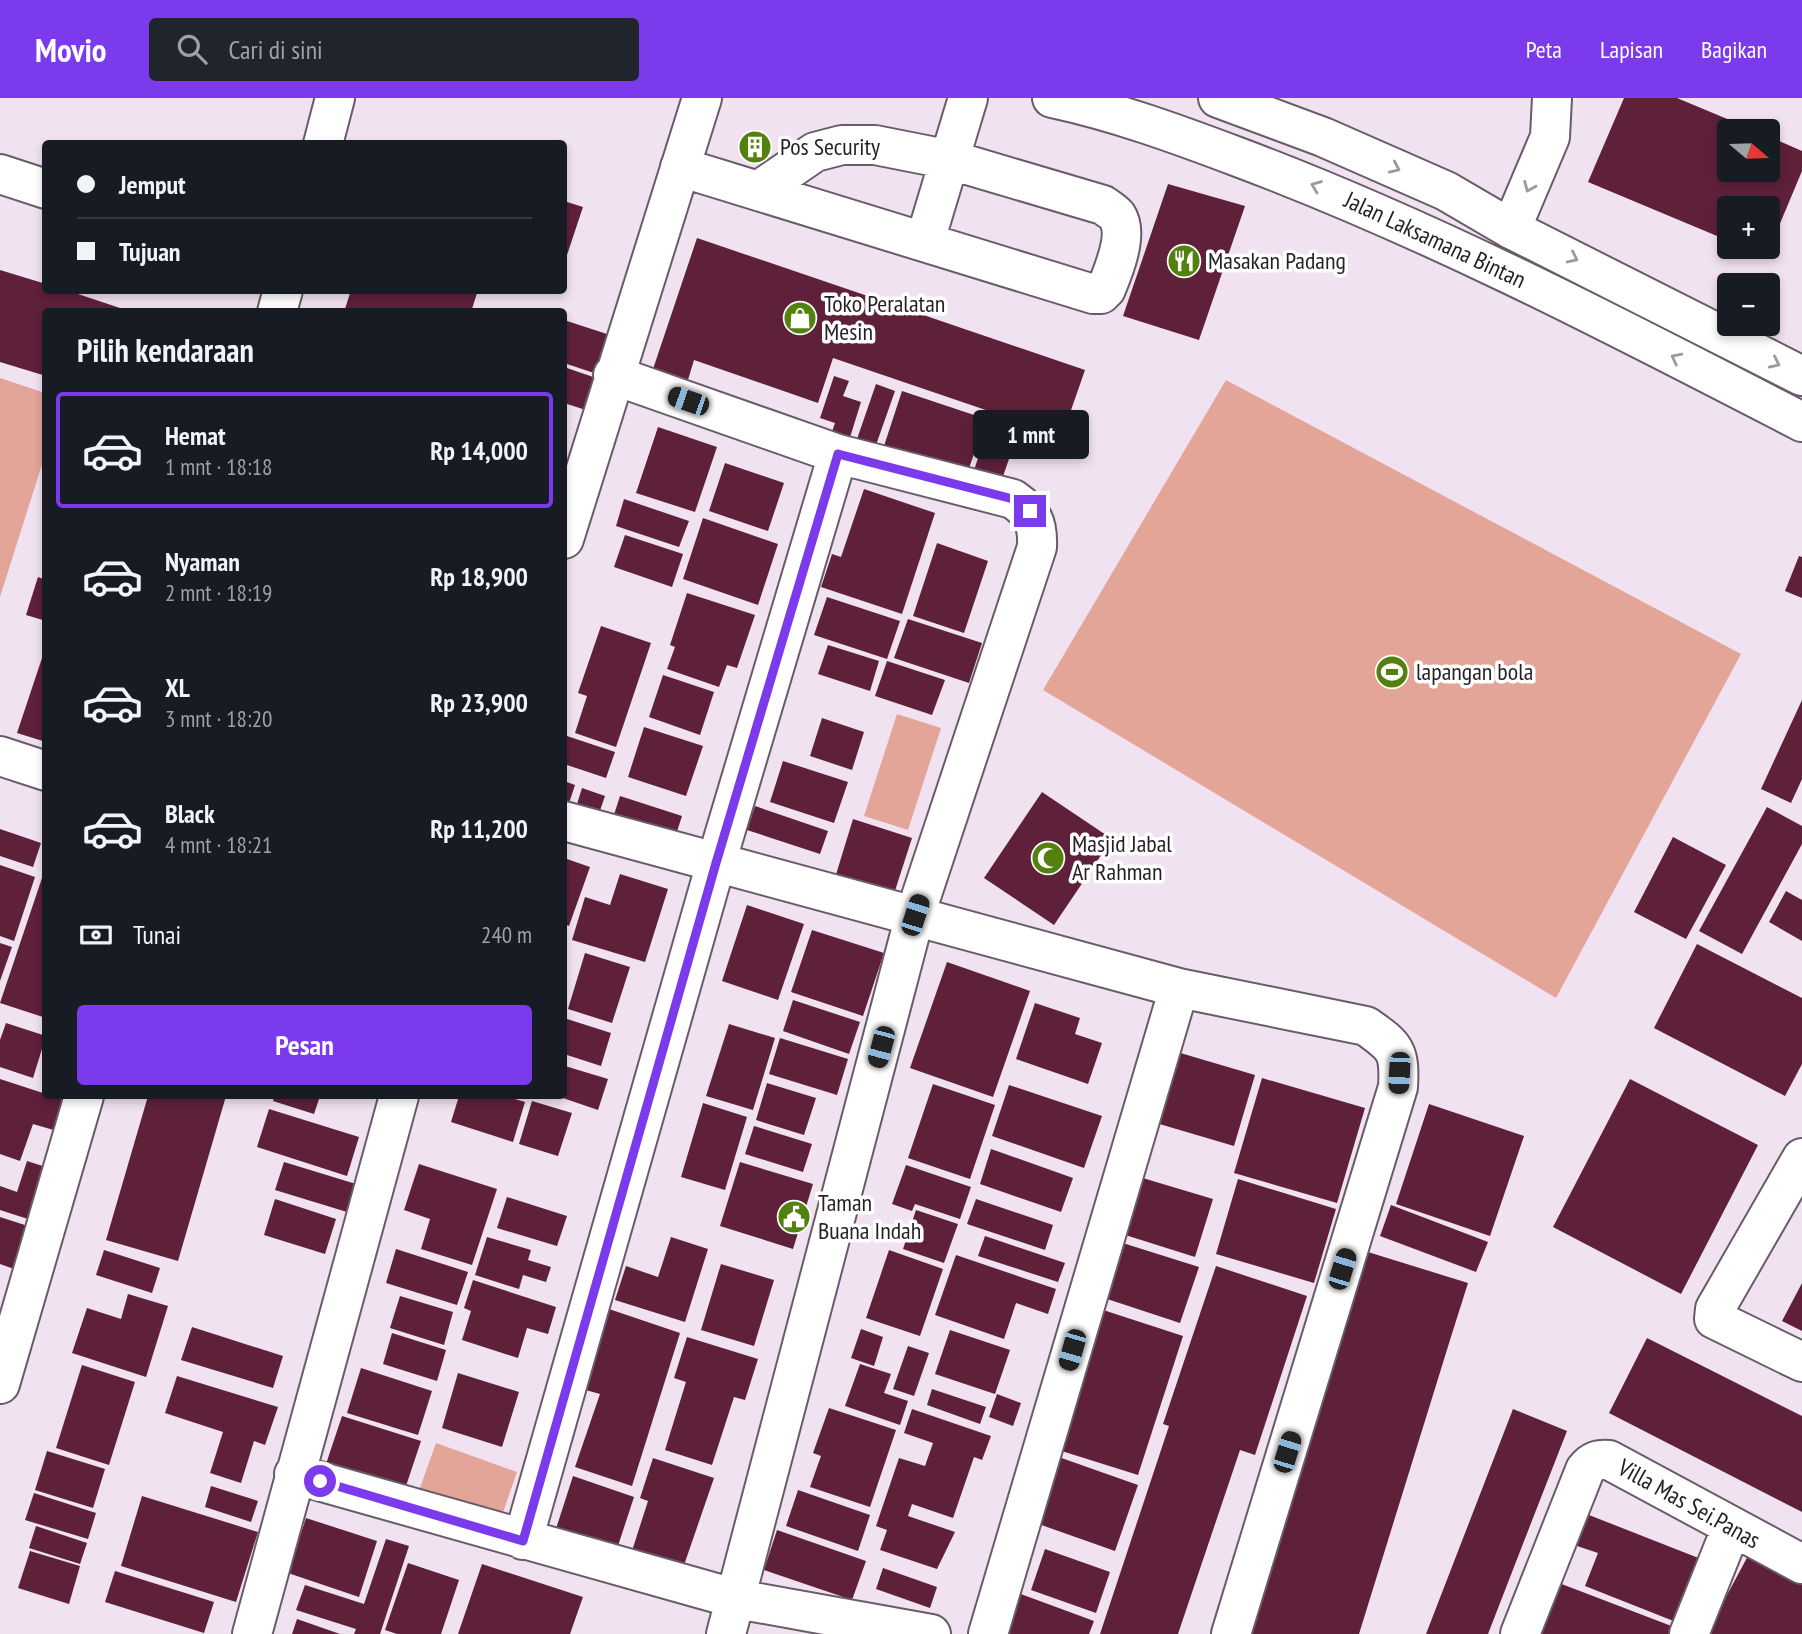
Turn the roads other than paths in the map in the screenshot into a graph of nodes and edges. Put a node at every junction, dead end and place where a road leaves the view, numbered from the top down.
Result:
1 (335, 98) edge
2 (702, 98) edge
3 (968, 98) edge
4 (1052, 98) edge
5 (1552, 98) edge
6 (1569, 98) edge
7 (1242, 101) edge
8 (1550, 137) junction
9 (324, 140) edge
10 (951, 160) junction
11 (680, 167) junction
12 (0, 174) edge
13 (42, 188) edge
14 (758, 191) junction
15 (1511, 229) junction
16 (925, 242) junction
17 (1735, 345) junction
18 (613, 375) junction
19 (1802, 376) edge
20 (1718, 379) junction
21 (1802, 422) edge
22 (838, 454) junction
23 (567, 529) edge
24 (0, 756) edge
25 (42, 770) edge
26 (567, 822) edge
27 (716, 863) junction
28 (915, 915) junction
29 (1179, 988) junction
30 (84, 1099) edge
31 (398, 1099) edge
32 (1802, 1158) edge
33 (1802, 1362) edge
34 (0, 1384) edge
35 (294, 1474) junction
36 (1731, 1529) junction
37 (523, 1541) junction
38 (1802, 1564) edge
39 (731, 1616) edge
40 (252, 1634) edge
41 (931, 1634) edge
42 (988, 1634) edge
43 (1231, 1634) edge
44 (1520, 1634) edge
45 (1689, 1634) edge

1 - 9 street
2 - 11 street
3 - 10 street
20 -> 4 street, Jalan Laksamana Bintan
5 - 8 street
6 - 8 street
7 -> 15 street, Jalan Laksamana Bintan
8 -> 15 street
10 - 14 street
10 - 16 street
10 - 16 street
11 - 14 street
11 - 18 street
12 - 13 street
14 - 16 street
15 -> 17 street, Jalan Laksamana Bintan
17 -> 19 street, Jalan Laksamana Bintan
17 - 20 street
18 - 22 street
18 - 23 street
20 - 21 street, Jalan Laksamana Bintan
22 - 27 street
22 - 28 street
24 - 25 street
26 - 27 street
27 - 28 street
27 - 37 street
28 - 29 street
28 - 39 street
29 - 42 street
29 - 43 street
30 - 34 street
31 - 35 street
32 - 33 street
35 - 37 street
35 - 40 street
36 - 38 street, Villa Mas Sei.Panas
36 - 44 street, Villa Mas Sei.Panas
36 - 45 street
37 - 39 street
39 - 41 street

